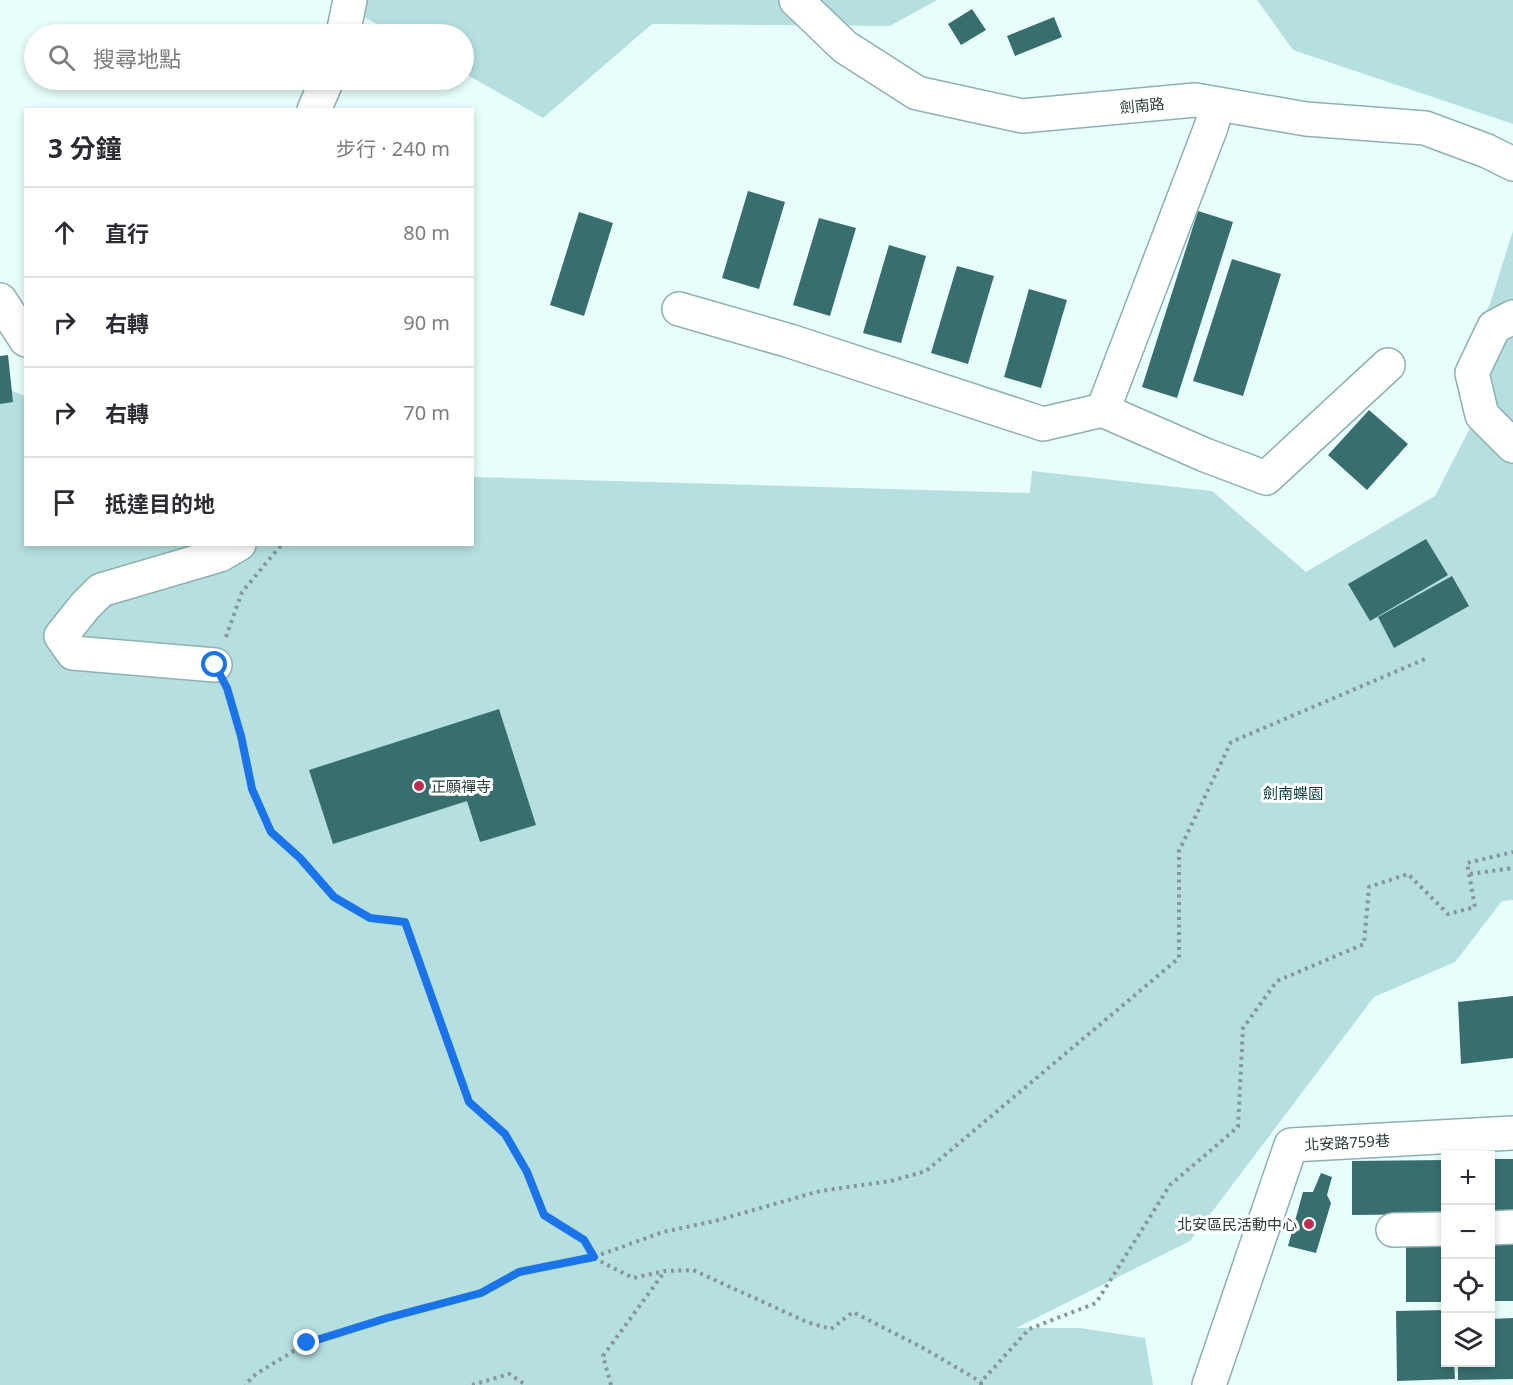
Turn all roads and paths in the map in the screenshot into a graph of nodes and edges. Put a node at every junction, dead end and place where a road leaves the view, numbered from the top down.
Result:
1 (350, 0) edge
2 (796, 0) edge
3 (345, 24) edge
4 (323, 90) edge
5 (1218, 104) junction
6 (315, 108) edge
7 (1513, 164) edge
8 (0, 300) edge
9 (679, 309) dead end
10 (1513, 317) edge
11 (24, 337) edge
12 (1388, 365) dead end
13 (1102, 410) junction
14 (1513, 446) edge
15 (236, 546) edge
16 (280, 546) edge
17 (1425, 658) dead end
18 (215, 665) junction
19 (1513, 852) edge
20 (1513, 868) edge
21 (1470, 874) junction
22 (1513, 1133) edge
23 (1513, 1227) edge
24 (1495, 1228) edge
25 (1441, 1229) edge
26 (1393, 1230) dead end
27 (594, 1257) junction
28 (665, 1271) junction
29 (981, 1383) edge
30 (245, 1385) edge
31 (472, 1385) edge
32 (526, 1385) edge
33 (611, 1385) edge
34 (1209, 1385) edge

1 - 3 street
2 - 5 street, 劍南路
4 - 6 street
5 - 7 street, 劍南路
5 - 13 street
8 - 11 street
9 - 13 street
10 - 14 street
12 - 13 street
15 - 18 street
16 - 18 path
17 - 27 path
18 - 27 path
19 - 21 path
20 - 21 path
21 - 29 path
22 - 34 street, 北安路759巷
23 - 24 street
25 - 26 street
27 - 28 path
27 - 30 path
28 - 29 path
28 - 33 path
31 - 32 path

